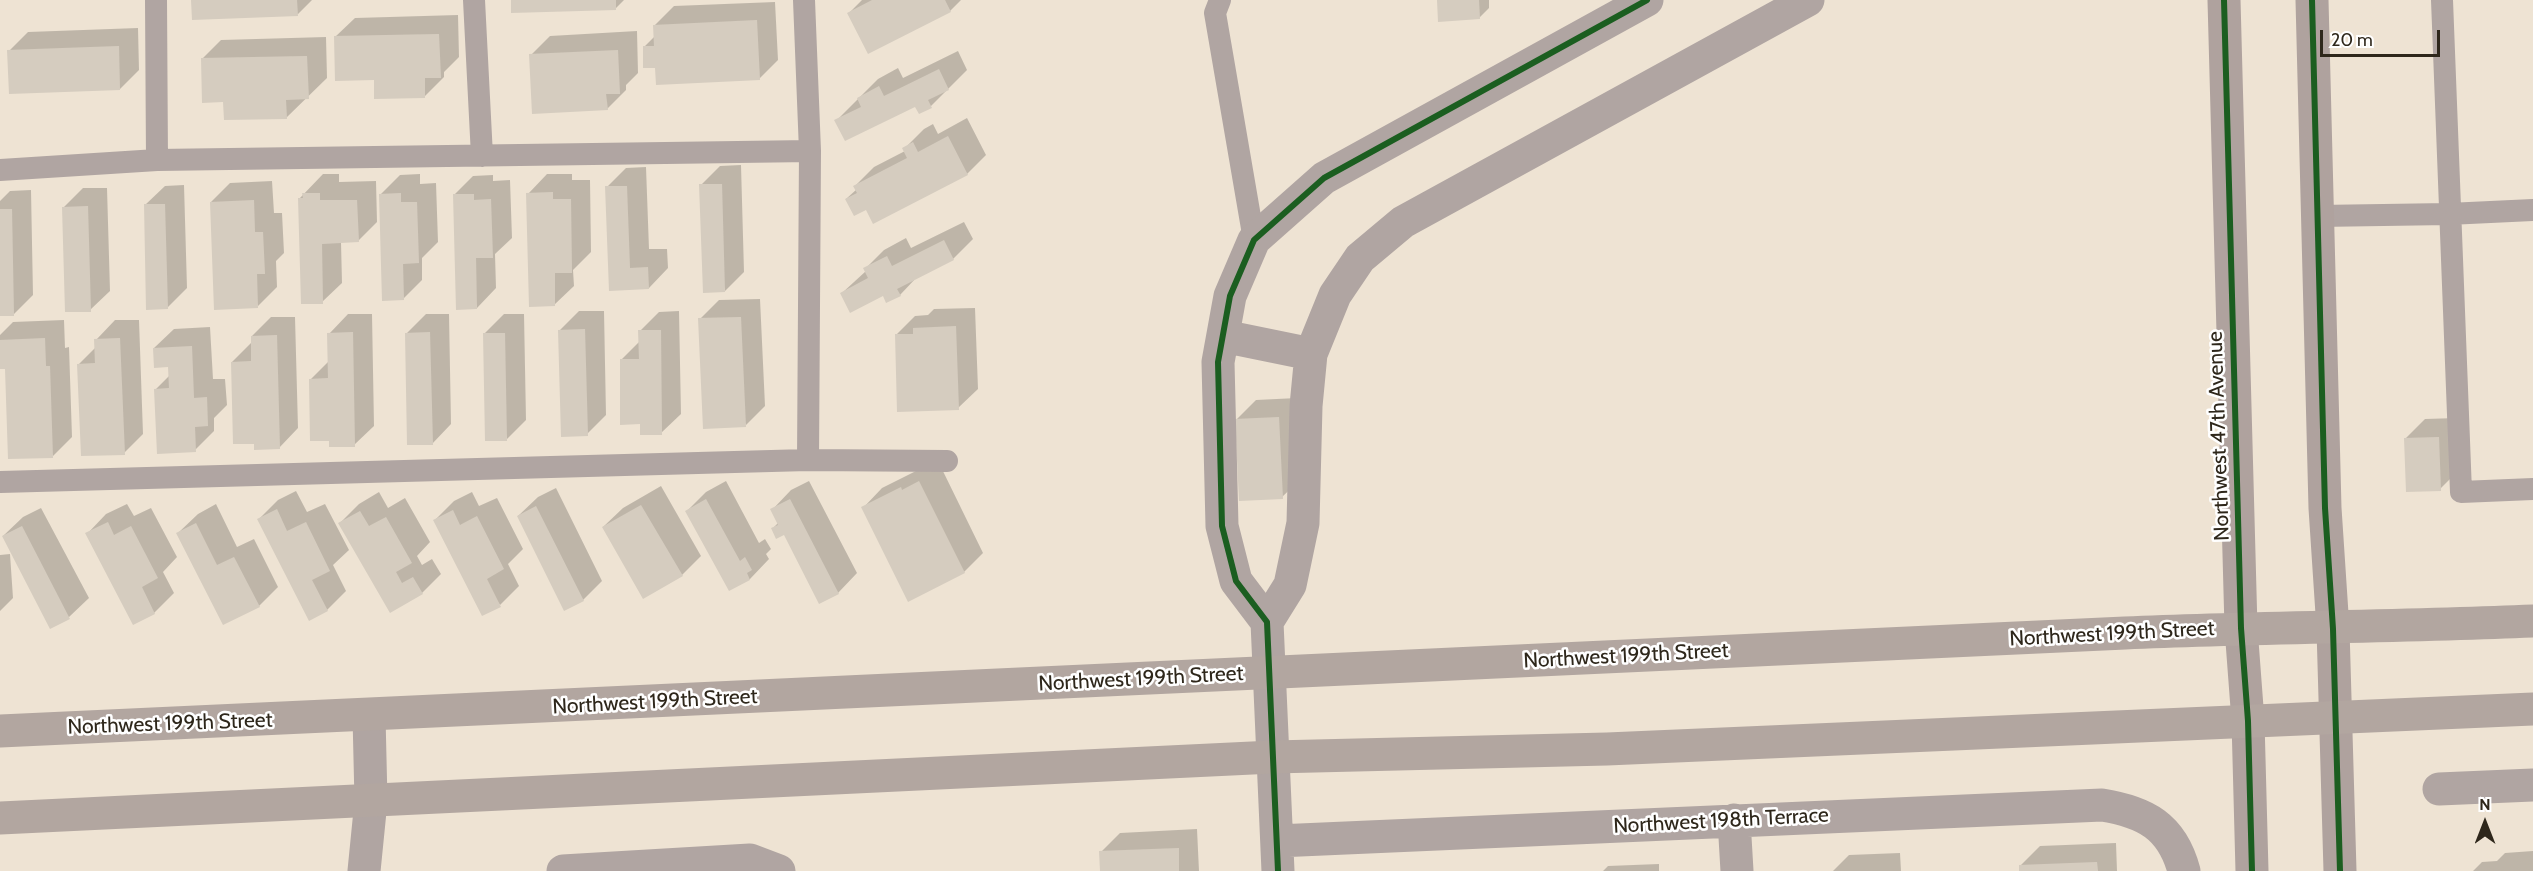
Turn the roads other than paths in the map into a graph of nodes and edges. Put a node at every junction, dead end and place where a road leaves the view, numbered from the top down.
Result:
1 (156, 0) edge
2 (474, 0) edge
3 (804, 0) edge
4 (1220, 0) edge
5 (1647, 0) edge
6 (2224, 0) edge
7 (2312, 0) edge
8 (2442, 0) edge
9 (1798, 3) edge
10 (810, 151) junction
11 (482, 156) junction
12 (157, 160) junction
13 (0, 170) edge
14 (2533, 210) edge
15 (2448, 214) junction
16 (2318, 216) junction
17 (1254, 240) junction
18 (1223, 336) junction
19 (1311, 354) junction
20 (808, 460) junction
21 (947, 460) dead end
22 (0, 482) edge
23 (2533, 489) edge
24 (2533, 621) edge
25 (1267, 622) junction
26 (2241, 628) junction
27 (2333, 629) junction
28 (1270, 673) junction
29 (2533, 709) edge
30 (369, 716) junction
31 (2336, 717) junction
32 (2248, 721) junction
33 (0, 731) edge
34 (1273, 757) junction
35 (2533, 785) edge
36 (2439, 789) dead end
37 (371, 801) junction
38 (0, 818) edge
39 (1734, 820) junction
40 (1277, 856) edge
41 (364, 871) edge
42 (563, 871) edge
43 (779, 871) edge
44 (1737, 871) edge
45 (2184, 871) edge
46 (2252, 871) edge
47 (2340, 871) edge

1 - 12 lane
2 - 11 lane
3 - 10 lane
4 - 17 lane
5 - 17 street
6 - 26 main road, Northwest 47th Avenue
7 - 16 main road
8 - 15 lane
9 - 19 street
10 - 11 lane
10 - 20 lane
11 - 12 lane
12 - 13 lane
14 - 15 lane
15 - 16 lane
15 - 23 lane
16 - 27 main road
17 - 18 street
18 - 19 street
18 - 25 street
19 - 25 street
20 - 21 lane
20 - 22 lane
24 - 27 main road, Northwest 199th Street
25 - 28 street
26 - 27 main road, Northwest 199th Street
26 - 28 main road, Northwest 199th Street
26 - 32 main road, Northwest 47th Avenue
27 - 31 main road
28 - 30 main road, Northwest 199th Street
28 - 34 street
29 - 31 main road
30 - 33 main road, Northwest 199th Street
30 - 37 street
31 - 32 main road
31 - 47 main road
32 - 34 main road
32 - 46 main road, Northwest 47th Avenue
34 - 37 main road
34 - 40 street
35 - 36 street
37 - 38 main road
37 - 41 street
39 - 40 street, Northwest 198th Terrace
39 - 44 street
39 - 45 street, Northwest 198th Terrace
42 - 43 street

